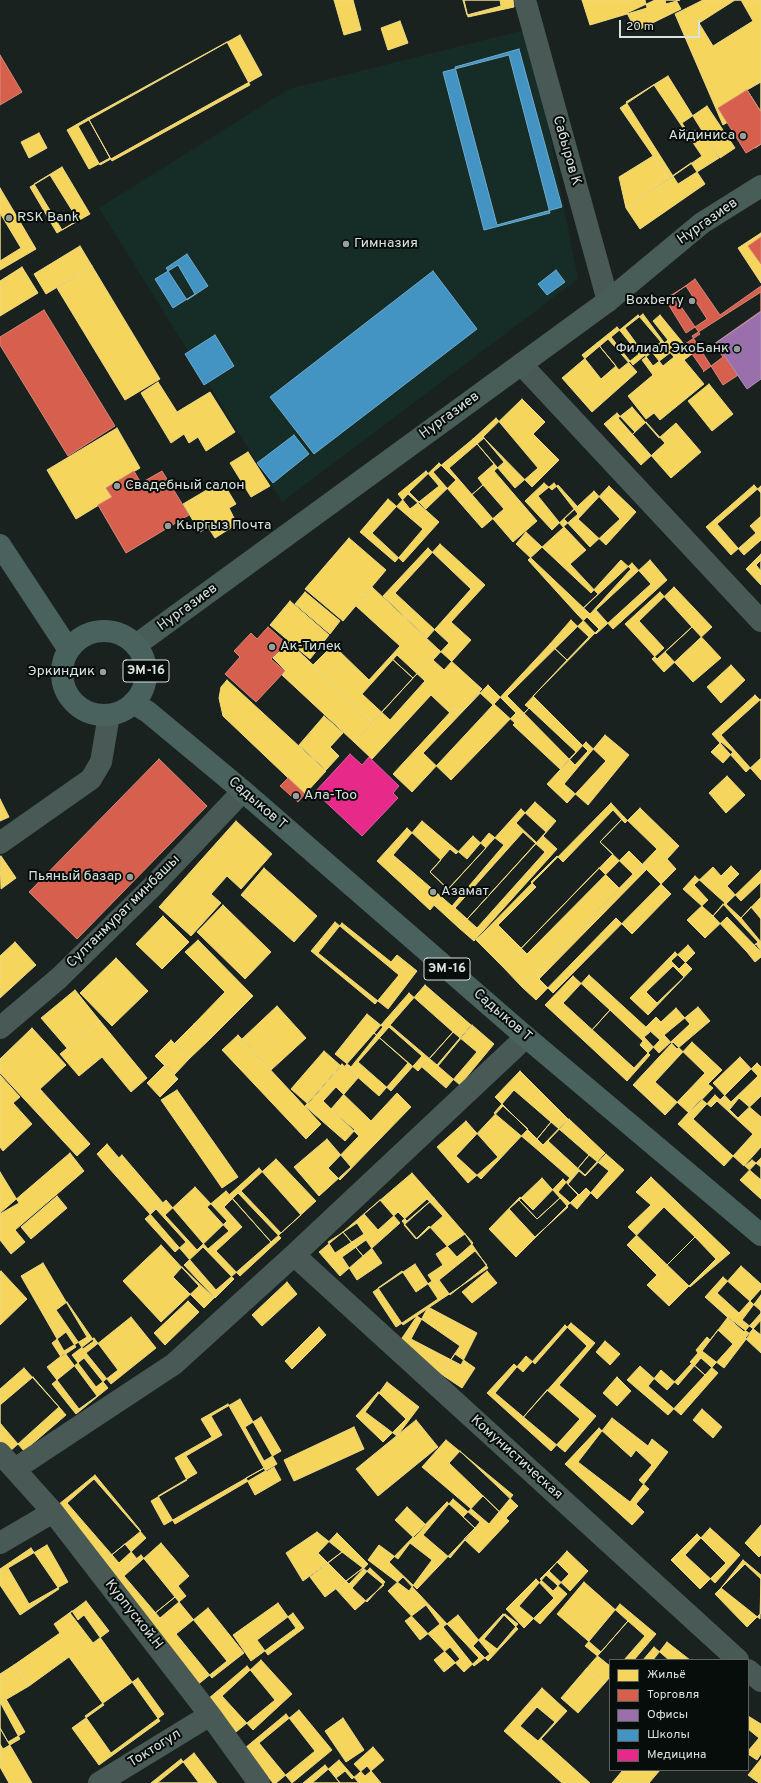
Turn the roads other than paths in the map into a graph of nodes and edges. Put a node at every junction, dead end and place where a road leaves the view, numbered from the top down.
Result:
1 (525, 0) edge
2 (761, 186) edge
3 (608, 301) junction
4 (521, 364) junction
5 (0, 545) edge
6 (761, 621) edge
7 (136, 646) junction
8 (69, 650) junction
9 (133, 703) junction
10 (109, 715) junction
11 (243, 791) junction
12 (0, 843) edge
13 (0, 1028) edge
14 (526, 1037) junction
15 (761, 1235) edge
16 (294, 1256) junction
17 (0, 1453) edge
18 (15, 1468) junction
19 (53, 1512) junction
20 (0, 1543) edge
21 (737, 1659) edge
22 (749, 1671) edge
23 (761, 1681) edge
24 (210, 1715) junction
25 (99, 1783) edge
26 (259, 1783) edge

1 - 3 street, Сабыров К
2 - 3 main road, Нургазиев
3 - 4 main road, Нургазиев
4 - 6 street
4 - 7 main road, Нургазиев
5 - 8 highway
7 - 8 highway, ЭМ-16
7 - 9 highway, ЭМ-16
8 - 10 highway, ЭМ-16
9 - 10 highway, ЭМ-16
9 - 11 highway, Садыков Т / ЭМ-16
10 - 12 street
11 - 13 street, Султанмурат минбашы
11 - 14 highway, Садыков Т / ЭМ-16
14 - 15 highway, Садыков Т / ЭМ-16
14 - 16 street
16 - 18 street
16 - 21 street, Комунистическая
17 - 18 street, Курпуской.Н
18 - 19 street, Курпуской.Н
19 - 20 street
19 - 24 street, Курпуской.Н
22 - 23 street
24 - 25 street, Токтогул
24 - 26 street, Курпуской.Н

